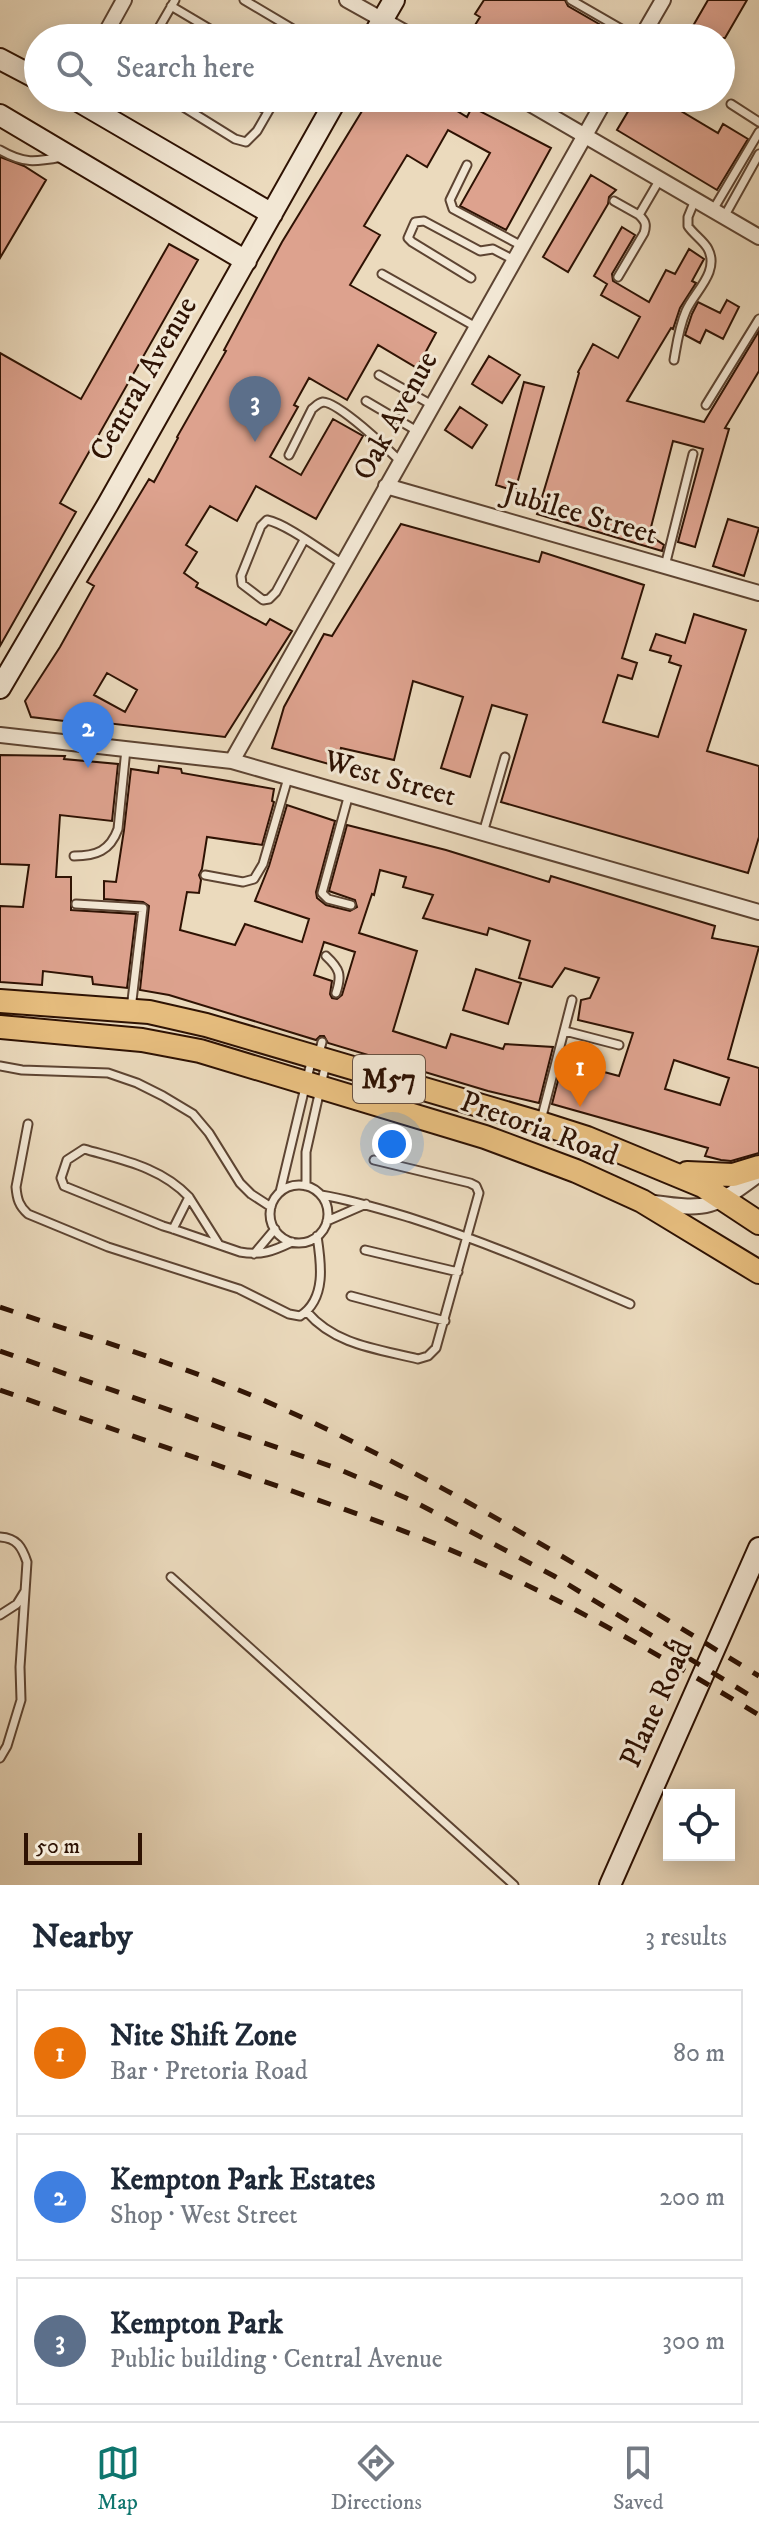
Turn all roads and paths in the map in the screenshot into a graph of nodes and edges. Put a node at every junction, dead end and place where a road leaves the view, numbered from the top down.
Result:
1 (124, 0) edge
2 (347, 0) edge
3 (394, 0) edge
4 (571, 0) edge
5 (663, 0) edge
6 (247, 1) edge
7 (173, 3) edge
8 (383, 20) junction
9 (111, 24) edge
10 (161, 24) edge
11 (204, 24) edge
12 (285, 24) edge
13 (381, 24) edge
14 (390, 24) edge
15 (614, 24) edge
16 (648, 24) edge
17 (0, 59) edge
18 (24, 72) edge
19 (735, 107) edge
20 (97, 112) edge
21 (192, 112) edge
22 (267, 112) edge
23 (329, 112) edge
24 (545, 112) edge
25 (598, 112) edge
26 (0, 115) edge
27 (759, 122) edge
28 (759, 132) edge
29 (585, 135) junction
30 (0, 150) edge
31 (759, 154) edge
32 (68, 156) junction
33 (467, 165) dead end
34 (660, 179) junction
35 (695, 200) junction
36 (614, 201) dead end
37 (718, 213) junction
38 (272, 214) junction
39 (639, 215) junction
40 (759, 237) edge
41 (518, 253) junction
42 (246, 261) junction
43 (382, 274) dead end
44 (618, 277) dead end
45 (471, 278) dead end
46 (759, 319) edge
47 (476, 327) junction
48 (674, 360) dead end
49 (379, 375) dead end
50 (366, 401) dead end
51 (432, 405) junction
52 (706, 405) dead end
53 (417, 431) junction
54 (693, 454) dead end
55 (289, 455) dead end
56 (400, 461) junction
57 (386, 486) junction
58 (304, 540) junction
59 (343, 564) junction
60 (665, 566) junction
61 (759, 593) edge
62 (0, 688) edge
63 (0, 735) edge
64 (126, 749) junction
65 (505, 757) dead end
66 (232, 761) junction
67 (288, 778) junction
68 (349, 794) junction
69 (483, 833) junction
70 (74, 856) dead end
71 (205, 875) dead end
72 (76, 904) dead end
73 (351, 905) dead end
74 (758, 908) edge
75 (326, 956) dead end
76 (336, 993) dead end
77 (572, 1000) dead end
78 (0, 1001) edge
79 (131, 1011) junction
80 (0, 1027) edge
81 (565, 1031) junction
82 (619, 1045) dead end
83 (320, 1055) junction
84 (0, 1066) edge
85 (313, 1086) junction
86 (540, 1123) junction
87 (28, 1124) dead end
88 (374, 1160) dead end
89 (759, 1167) edge
90 (670, 1171) junction
91 (759, 1174) edge
92 (306, 1186) junction
93 (280, 1192) junction
94 (321, 1195) junction
95 (189, 1197) junction
96 (724, 1200) junction
97 (642, 1201) junction
98 (366, 1204) junction
99 (271, 1207) junction
100 (327, 1221) junction
101 (759, 1223) edge
102 (173, 1229) junction
103 (275, 1229) junction
104 (317, 1236) junction
105 (468, 1237) junction
106 (292, 1242) junction
107 (219, 1245) junction
108 (365, 1250) dead end
109 (254, 1254) junction
110 (458, 1272) junction
111 (759, 1272) edge
112 (351, 1296) dead end
113 (630, 1304) dead end
114 (307, 1312) junction
115 (445, 1321) junction
116 (0, 1537) edge
117 (759, 1548) edge
118 (171, 1577) dead end
119 (26, 1589) junction
120 (0, 1615) edge
121 (0, 1758) edge
122 (514, 1885) edge
123 (610, 1885) edge

1 - 9 street
2 - 8 street
3 - 8 main road
4 - 15 lane
5 - 16 street
6 - 12 lane
7 - 10 lane
7 - 11 lane
8 - 13 main road
8 - 14 street
17 - 18 main road
19 - 27 lane
20 - 38 main road
21 - 22 lane
23 - 38 main road, Central Avenue
24 - 29 street
25 - 29 street, Oak Avenue
26 - 32 main road
28 - 37 lane
29 - 34 street
29 - 41 street, Oak Avenue
30 - 32 lane
31 - 37 lane
32 - 42 main road
33 - 41 lane
34 - 35 street
34 - 39 lane
35 - 37 street
35 - 48 lane
36 - 39 lane
37 - 40 street
38 - 42 main road, Central Avenue
39 - 44 lane
41 - 45 lane
41 - 47 street, Oak Avenue
42 - 62 main road, Central Avenue
43 - 47 lane
46 - 52 lane
47 - 51 street, Oak Avenue
49 - 51 lane
50 - 53 lane
51 - 53 street, Oak Avenue
53 - 56 street, Oak Avenue
54 - 60 lane
55 - 56 lane
56 - 57 street, Oak Avenue
57 - 59 street, Oak Avenue
57 - 60 street, Jubilee Street
58 - 58 lane
58 - 59 lane
59 - 66 street, Oak Avenue
60 - 61 street, Jubilee Street
63 - 64 street, West Street
64 - 66 street, West Street
64 - 70 lane
65 - 69 lane
66 - 67 street, West Street
67 - 68 street, West Street
67 - 71 lane
68 - 69 street, West Street
68 - 73 lane
69 - 74 street, West Street
72 - 79 lane
75 - 76 lane
77 - 81 lane
78 - 79 main road, Pretoria Road / M57
79 - 83 main road, Pretoria Road / M57
80 - 85 main road, Pretoria Road / M57
81 - 82 lane
81 - 86 lane
83 - 85 lane
83 - 85 lane
83 - 86 main road, Pretoria Road / M57
84 - 99 lane
85 - 92 lane
85 - 93 lane
85 - 97 main road, Pretoria Road / M57
86 - 90 main road, Pretoria Road / M57
87 - 114 lane
88 - 105 lane
89 - 90 main road
90 - 96 main road, Pretoria Road / M57
91 - 96 street
92 - 93 lane
92 - 94 lane
93 - 99 lane
94 - 98 lane
94 - 100 lane
95 - 102 lane
95 - 102 lane
95 - 107 lane
96 - 97 street
96 - 101 main road, Pretoria Road / M57
97 - 111 main road, Pretoria Road / M57
98 - 100 lane
98 - 105 lane
99 - 103 lane
100 - 104 lane
102 - 107 lane
103 - 106 lane
103 - 109 lane
104 - 106 lane
104 - 114 lane
105 - 110 lane
105 - 113 lane
106 - 109 lane
107 - 109 lane
108 - 110 lane
110 - 115 lane
112 - 115 lane
114 - 115 lane
116 - 119 lane
117 - 123 main road, Plane Road
118 - 122 lane
119 - 120 lane
119 - 121 lane

